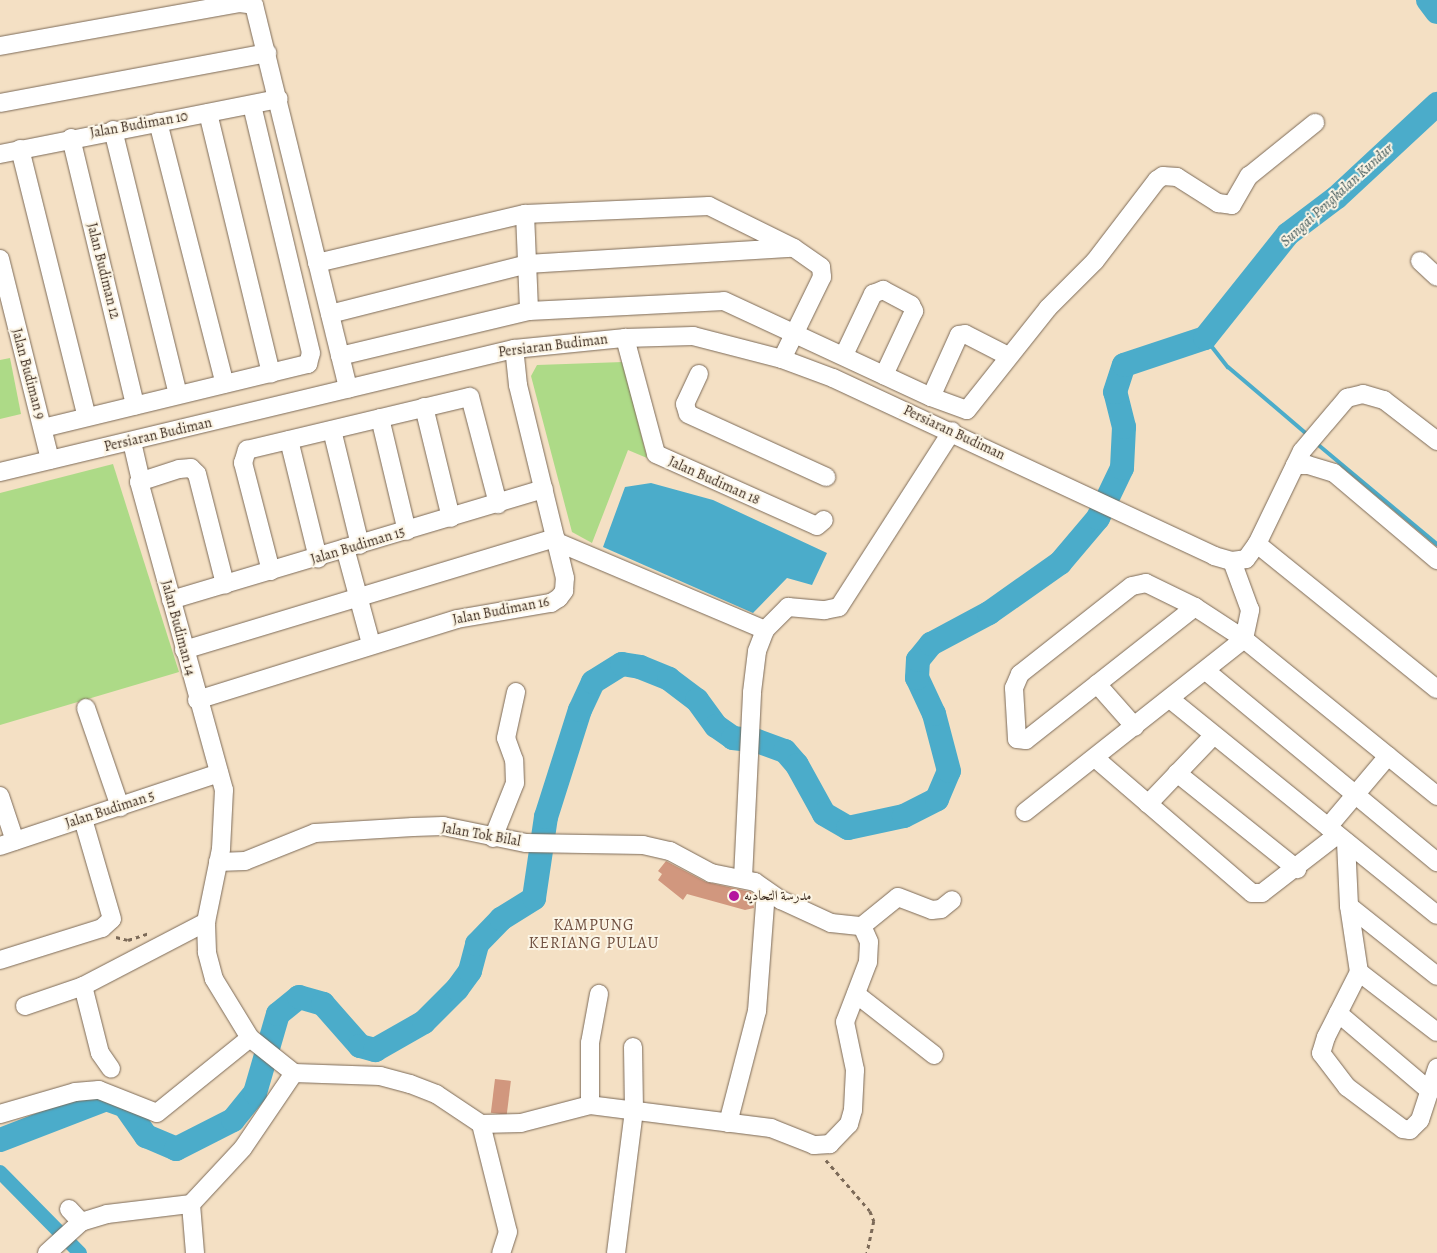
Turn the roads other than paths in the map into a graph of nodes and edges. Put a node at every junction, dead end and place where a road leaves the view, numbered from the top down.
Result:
1 (0, 46) edge
2 (267, 54) junction
3 (279, 99) junction
4 (0, 103) edge
5 (252, 105) junction
6 (208, 113) junction
7 (158, 122) junction
8 (1315, 123) dead end
9 (113, 130) junction
10 (71, 138) junction
11 (20, 149) junction
12 (0, 154) edge
13 (525, 214) junction
14 (794, 248) junction
15 (0, 259) edge
16 (1420, 261) dead end
17 (317, 263) junction
18 (527, 264) junction
19 (1437, 277) edge
20 (529, 311) junction
21 (330, 314) junction
22 (8, 331) edge
23 (796, 333) junction
24 (625, 338) junction
25 (514, 349) junction
26 (844, 355) junction
27 (340, 356) junction
28 (1008, 356) junction
29 (782, 359) junction
30 (271, 374) junction
31 (699, 374) dead end
32 (884, 375) junction
33 (225, 384) junction
34 (348, 389) junction
35 (178, 394) junction
36 (931, 397) junction
37 (135, 405) junction
38 (424, 408) junction
39 (87, 417) junction
40 (380, 418) junction
41 (42, 428) junction
42 (332, 430) junction
43 (952, 431) junction
44 (289, 440) junction
45 (1437, 441) edge
46 (132, 442) junction
47 (1299, 458) junction
48 (50, 460) junction
49 (0, 472) edge
50 (826, 478) dead end
51 (140, 481) junction
52 (544, 489) junction
53 (498, 504) junction
54 (451, 518) junction
55 (824, 520) dead end
56 (407, 531) junction
57 (556, 540) junction
58 (1257, 544) junction
59 (353, 546) junction
60 (318, 558) junction
61 (1437, 560) edge
62 (1232, 561) junction
63 (271, 572) junction
64 (225, 584) junction
65 (359, 598) junction
66 (171, 600) junction
67 (1195, 607) junction
68 (765, 630) junction
69 (1244, 639) junction
70 (371, 644) junction
71 (184, 650) junction
72 (1206, 671) junction
73 (1097, 684) junction
74 (1437, 689) edge
75 (516, 692) dead end
76 (1170, 699) junction
77 (197, 700) junction
78 (86, 708) dead end
79 (1135, 727) junction
80 (1214, 735) junction
81 (1388, 756) junction
82 (1096, 758) junction
83 (1177, 773) junction
84 (219, 774) junction
85 (1354, 795) junction
86 (0, 796) edge
87 (1437, 796) edge
88 (1148, 804) junction
89 (120, 807) junction
90 (1025, 812) dead end
91 (83, 819) junction
92 (1337, 835) junction
93 (493, 838) junction
94 (8, 844) edge
95 (218, 862) junction
96 (1437, 862) edge
97 (1297, 869) junction
98 (743, 878) junction
99 (766, 890) junction
100 (952, 900) dead end
101 (1349, 906) junction
102 (1437, 915) edge
103 (206, 922) junction
104 (862, 926) junction
105 (0, 960) edge
106 (1359, 972) junction
107 (1437, 976) edge
108 (82, 986) junction
109 (599, 994) dead end
110 (856, 994) junction
111 (25, 1006) dead end
112 (1338, 1013) junction
113 (1437, 1032) edge
114 (256, 1042) junction
115 (633, 1047) dead end
116 (934, 1055) dead end
117 (1437, 1068) edge
118 (111, 1069) dead end
119 (291, 1071) junction
120 (1430, 1091) junction
121 (590, 1105) junction
122 (634, 1110) junction
123 (0, 1114) edge
124 (728, 1123) junction
125 (481, 1124) junction
126 (191, 1204) junction
127 (69, 1209) dead end
128 (70, 1231) junction
129 (47, 1253) edge
130 (195, 1253) edge
131 (501, 1253) edge
132 (616, 1253) edge

1 - 2 street
2 - 3 street
2 - 4 street
3 - 5 street, Jalan Budiman 10
3 - 17 street
5 - 6 street, Jalan Budiman 10
5 - 30 street
6 - 7 street, Jalan Budiman 10
6 - 30 street
7 - 9 street, Jalan Budiman 10
7 - 33 street
8 - 28 street
9 - 10 street, Jalan Budiman 10
9 - 35 street
10 - 11 street, Jalan Budiman 10
10 - 37 street, Jalan Budiman 12
11 - 12 street, Jalan Budiman 10
11 - 39 street
13 - 14 street
13 - 17 street
13 - 18 street
14 - 18 street
14 - 23 street
15 - 22 street, Jalan Budiman 9
16 - 19 street
17 - 21 street
18 - 20 street
18 - 21 street
20 - 23 street
20 - 27 street
21 - 27 street
22 - 41 street, Jalan Budiman 9
23 - 26 street
23 - 29 street
24 - 25 street, Persiaran Budiman
24 - 29 street, Persiaran Budiman
24 - 55 street, Jalan Budiman 18
25 - 34 street, Persiaran Budiman
25 - 52 street, Jalan Budiman 16
26 - 32 street
26 - 32 street
27 - 34 street
28 - 36 street
28 - 36 street
29 - 43 street, Persiaran Budiman
30 - 33 street
31 - 50 street
32 - 36 street
33 - 35 street
34 - 46 street, Persiaran Budiman
35 - 37 street
37 - 39 street
38 - 40 street
38 - 53 street
38 - 54 street
39 - 41 street
40 - 42 street
40 - 56 street
41 - 48 street, Jalan Budiman 9
42 - 44 street
42 - 59 street
43 - 62 street, Persiaran Budiman
43 - 68 street
44 - 60 street
44 - 63 street
45 - 47 street
46 - 48 street, Persiaran Budiman
46 - 51 street, Jalan Budiman 14
47 - 58 street
47 - 61 street
48 - 49 street, Persiaran Budiman
51 - 64 street
51 - 66 street, Jalan Budiman 14
52 - 53 street, Jalan Budiman 15
52 - 57 street, Jalan Budiman 16
53 - 54 street, Jalan Budiman 15
54 - 56 street, Jalan Budiman 15
56 - 59 street, Jalan Budiman 15
57 - 65 street
57 - 68 street
57 - 70 street, Jalan Budiman 16
58 - 62 street
58 - 74 street
59 - 60 street, Jalan Budiman 15
59 - 65 street
60 - 63 street, Jalan Budiman 15
62 - 69 street
63 - 64 street, Jalan Budiman 15
64 - 66 street, Jalan Budiman 15
65 - 70 street
65 - 71 street
66 - 71 street, Jalan Budiman 14
67 - 69 street
67 - 73 street
67 - 73 street
68 - 98 street
69 - 72 street
69 - 81 street
70 - 77 street, Jalan Budiman 16
71 - 77 street, Jalan Budiman 14
72 - 76 street
72 - 85 street
73 - 79 street
75 - 93 street
76 - 79 street
76 - 80 street
77 - 84 street, Jalan Budiman 14
78 - 89 street
79 - 82 street
80 - 83 street
80 - 92 street
81 - 85 street
81 - 87 street
82 - 88 street
82 - 90 street
83 - 88 street
83 - 97 street
84 - 89 street, Jalan Budiman 5
84 - 95 street, Jalan Budiman 14
85 - 92 street
85 - 96 street
86 - 94 street
88 - 97 street
89 - 91 street, Jalan Budiman 5
91 - 94 street, Jalan Budiman 5
91 - 105 street
92 - 97 street
92 - 101 street
92 - 102 street
93 - 95 street, Jalan Tok Bilal
93 - 98 street, Jalan Tok Bilal
95 - 103 street, Jalan Budiman 14
98 - 99 street, Jalan Tok Bilal
99 - 104 street, Jalan Tok Bilal
99 - 124 street
100 - 104 street
101 - 106 street
101 - 107 street
103 - 108 street
103 - 114 street, Jalan Budiman 14
104 - 110 street
106 - 112 street
106 - 113 street
108 - 111 street
108 - 118 street
109 - 121 street
110 - 116 street
110 - 124 street
112 - 120 street
112 - 120 street
114 - 119 street, Jalan Budiman 14
114 - 123 street
115 - 122 street
117 - 120 street
119 - 125 street
119 - 126 street
121 - 122 street
121 - 125 street
122 - 124 street
122 - 132 street
125 - 131 street
126 - 128 street
126 - 130 street
127 - 128 street
128 - 129 street

